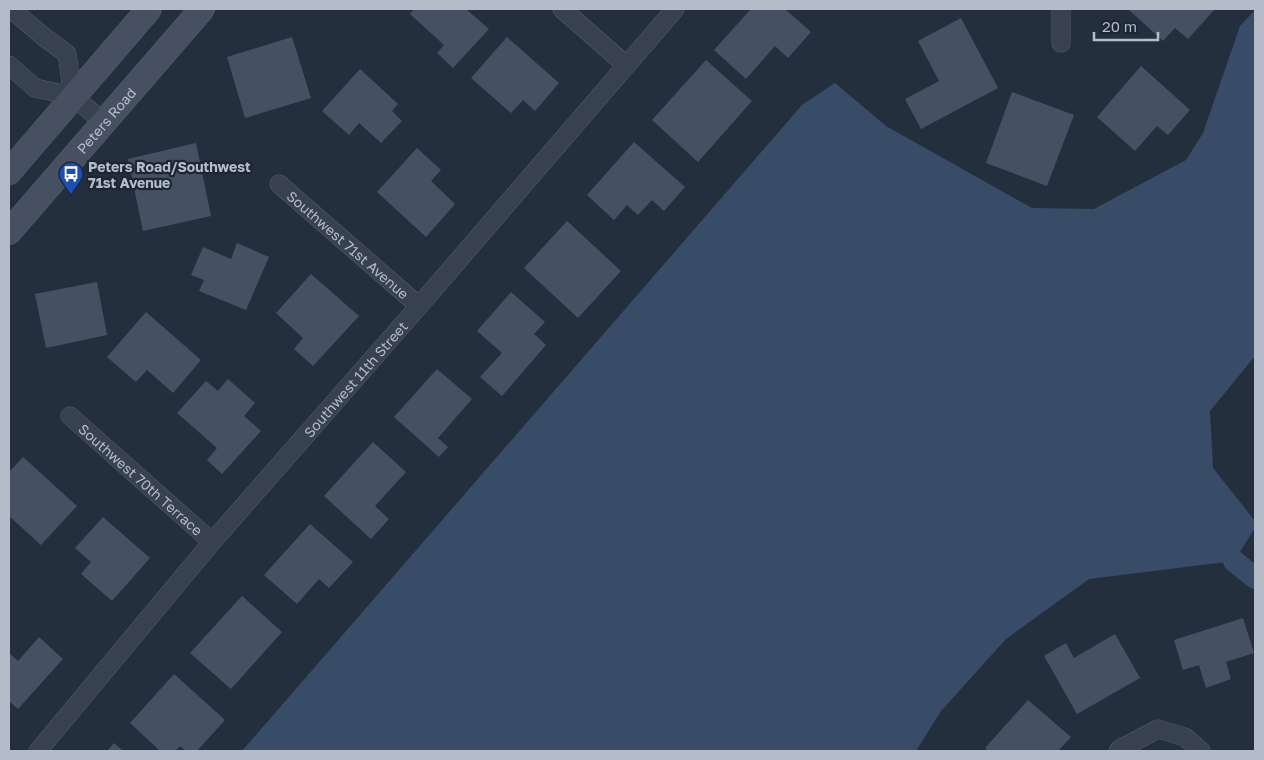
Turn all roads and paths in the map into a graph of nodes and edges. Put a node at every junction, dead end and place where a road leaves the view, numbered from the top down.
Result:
1 (11, 9) edge
2 (149, 9) edge
3 (202, 9) edge
4 (562, 9) edge
5 (675, 9) edge
6 (1061, 9) edge
7 (1061, 43) dead end
8 (9, 65) edge
9 (626, 65) junction
10 (73, 96) junction
11 (103, 122) junction
12 (9, 172) edge
13 (279, 184) dead end
14 (9, 232) edge
15 (419, 306) junction
16 (70, 416) dead end
17 (212, 542) junction
18 (38, 751) edge
19 (1118, 751) edge
20 (1201, 751) edge

1 - 10 street
2 - 10 main road
3 - 11 main road, Peters Road
4 - 9 street
5 - 9 street, Southwest 11th Street
6 - 7 street
8 - 10 street
9 - 15 street, Southwest 11th Street
10 - 11 street
10 - 12 main road
11 - 14 main road, Peters Road
13 - 15 street, Southwest 71st Avenue
15 - 17 street, Southwest 11th Street
16 - 17 street, Southwest 70th Terrace
17 - 18 street, Southwest 11th Street
19 - 20 street

